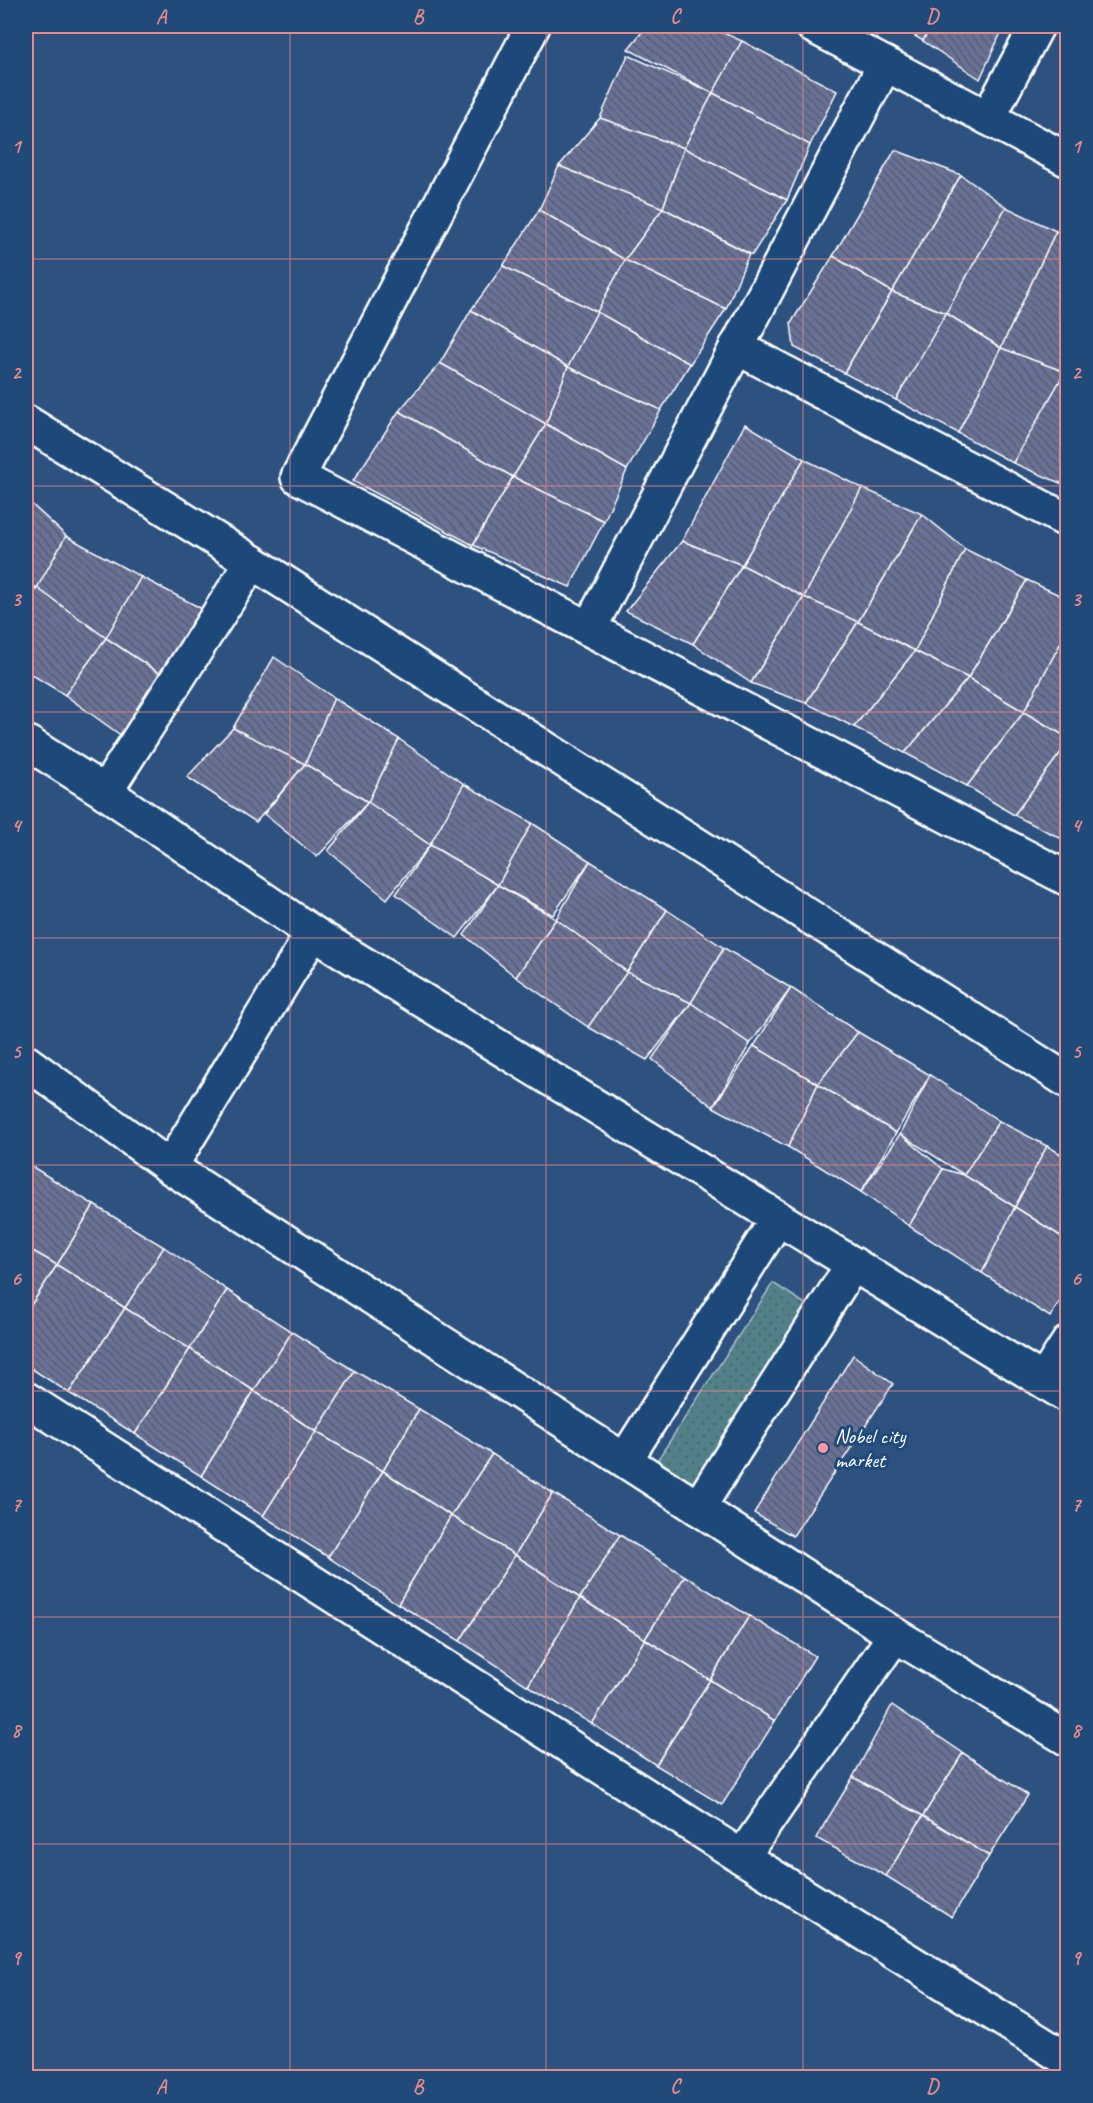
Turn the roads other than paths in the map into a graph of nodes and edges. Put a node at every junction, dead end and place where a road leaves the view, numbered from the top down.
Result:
1 (533, 26) edge
2 (813, 26) edge
3 (1037, 26) edge
4 (885, 64) junction
5 (988, 118) junction
6 (1068, 160) edge
7 (736, 346) junction
8 (26, 422) edge
9 (1068, 521) edge
10 (252, 562) junction
11 (589, 628) junction
12 (26, 742) edge
13 (105, 792) junction
14 (1068, 879) edge
15 (313, 933) junction
16 (26, 1062) edge
17 (1068, 1082) edge
18 (170, 1167) junction
19 (778, 1218) junction
20 (853, 1264) junction
21 (1068, 1343) edge
22 (1056, 1388) edge
23 (26, 1398) edge
24 (625, 1460) junction
25 (698, 1508) junction
26 (895, 1635) junction
27 (1068, 1739) edge
28 (742, 1857) junction
29 (1068, 2060) edge

1 - 11 street
2 - 4 street
3 - 5 street
4 - 5 street
4 - 7 street
5 - 6 street
7 - 9 street
7 - 11 street
8 - 10 street
10 - 13 street
10 - 17 street
11 - 14 street
12 - 13 street
13 - 15 street
15 - 18 street
15 - 19 street
16 - 18 street
18 - 24 street
19 - 20 street
19 - 24 street
20 - 22 street
20 - 25 street
21 - 22 street
23 - 28 street
24 - 25 street
25 - 26 street
26 - 27 street
26 - 28 street
28 - 29 street

